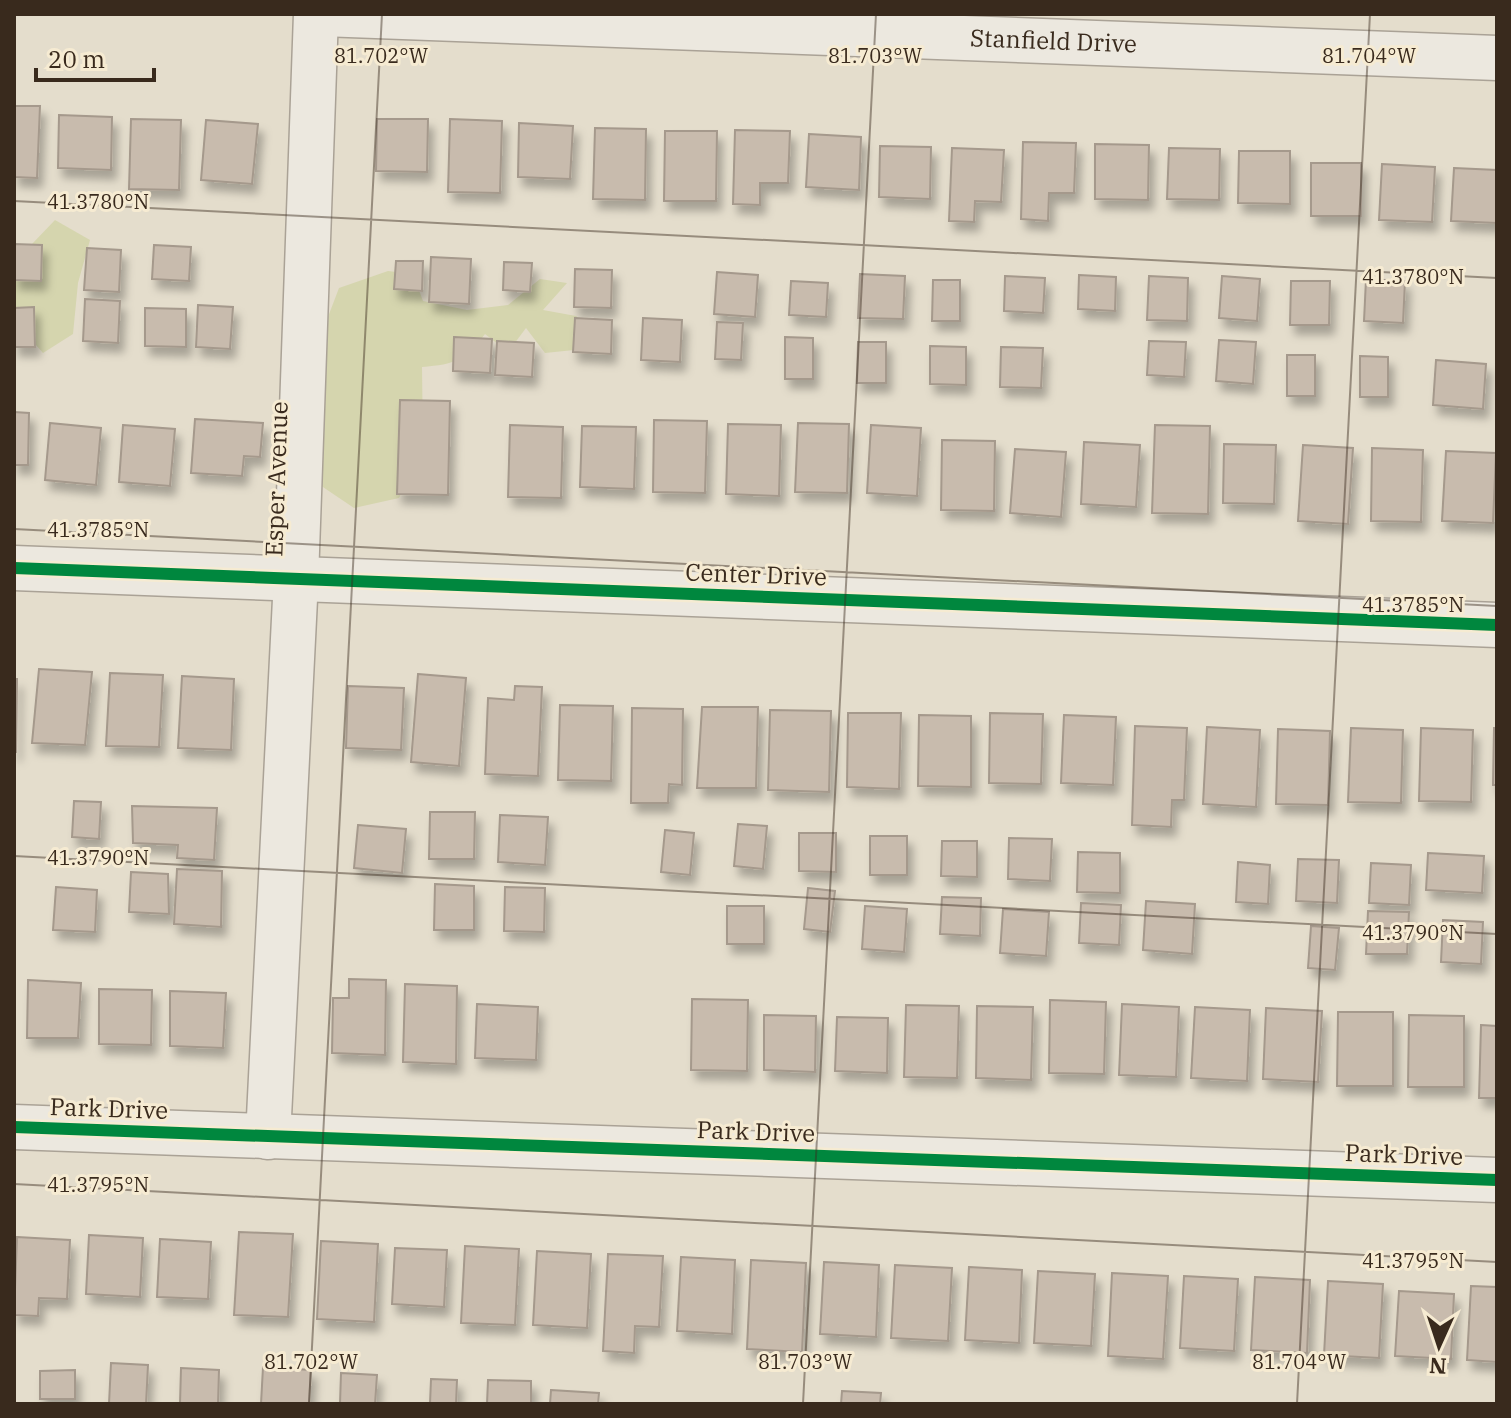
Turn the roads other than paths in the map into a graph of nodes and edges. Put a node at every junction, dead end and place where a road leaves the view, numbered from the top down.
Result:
1 (316, 14) edge
2 (322, 14) edge
3 (1497, 58) edge
4 (14, 568) edge
5 (296, 579) junction
6 (1497, 625) edge
7 (14, 1127) edge
8 (268, 1137) junction
9 (1497, 1180) edge

1 - 5 street, Esper Avenue
2 - 3 street, Stanfield Drive
4 - 5 street, Center Drive
5 - 6 street, Center Drive
5 - 8 street, Esper Avenue
7 - 8 street, Park Drive
8 - 9 street, Park Drive

